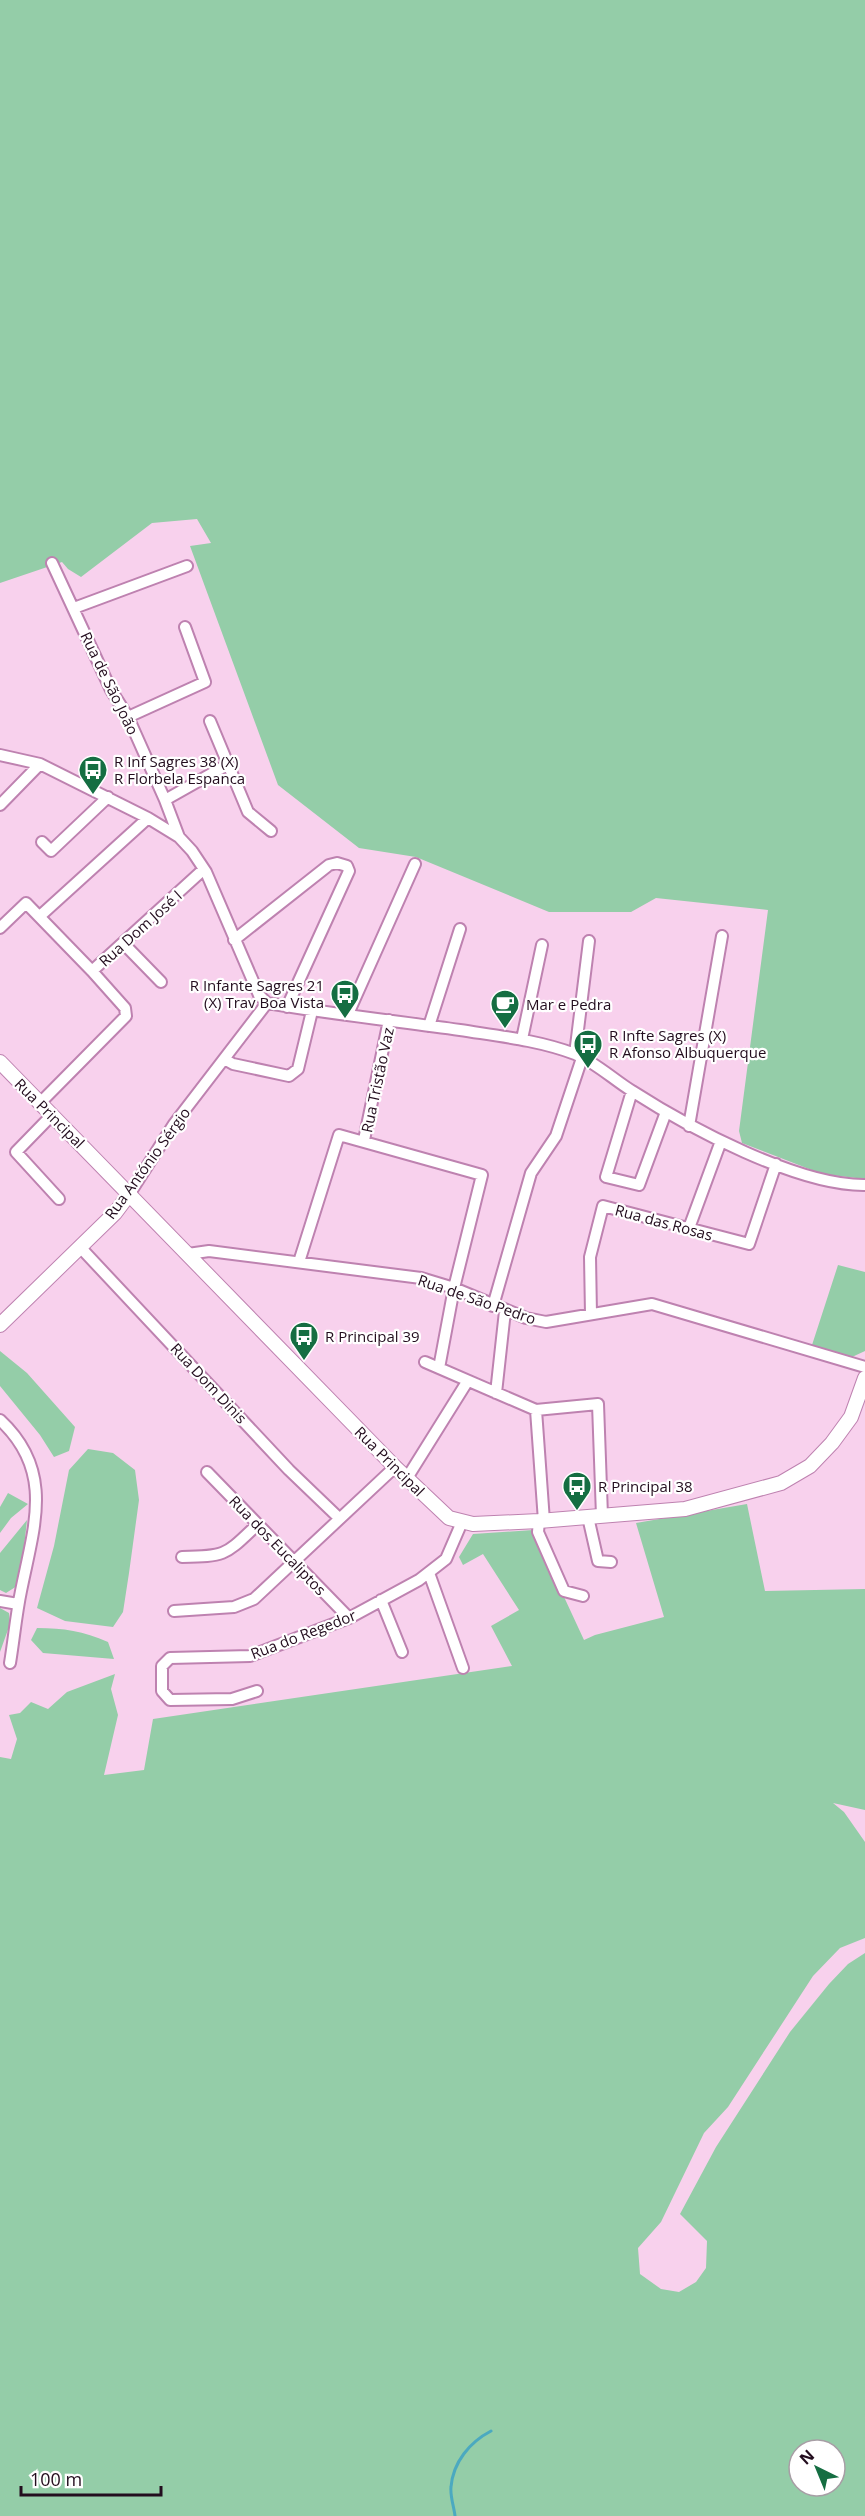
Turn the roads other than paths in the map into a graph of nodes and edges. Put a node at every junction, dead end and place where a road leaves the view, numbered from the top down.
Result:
1 (52, 563) dead end
2 (187, 566) dead end
3 (74, 609) junction
4 (185, 627) dead end
5 (128, 717) junction
6 (210, 721) dead end
7 (0, 752) edge
8 (40, 764) junction
9 (227, 765) junction
10 (108, 797) junction
11 (165, 800) junction
12 (0, 805) edge
13 (148, 818) junction
14 (272, 831) dead end
15 (179, 837) junction
16 (42, 842) dead end
17 (415, 864) dead end
18 (204, 869) junction
19 (40, 916) junction
20 (0, 927) edge
21 (460, 929) dead end
22 (722, 936) dead end
23 (234, 940) junction
24 (589, 941) dead end
25 (123, 943) junction
26 (542, 945) dead end
27 (92, 971) junction
28 (161, 982) dead end
29 (267, 1003) junction
30 (287, 1007) junction
31 (312, 1011) junction
32 (348, 1014) junction
33 (389, 1020) junction
34 (429, 1026) junction
35 (522, 1039) junction
36 (578, 1056) junction
37 (224, 1059) junction
38 (0, 1062) edge
39 (632, 1091) junction
40 (40, 1103) junction
41 (666, 1112) junction
42 (52, 1115) junction
43 (689, 1126) junction
44 (364, 1140) junction
45 (721, 1141) junction
46 (776, 1164) junction
47 (865, 1185) edge
48 (130, 1192) junction
49 (59, 1199) dead end
50 (115, 1212) junction
51 (149, 1212) junction
52 (689, 1228) junction
53 (80, 1247) junction
54 (188, 1254) junction
55 (299, 1262) junction
56 (454, 1288) junction
57 (493, 1306) junction
58 (505, 1311) junction
59 (591, 1314) junction
60 (0, 1325) edge
61 (425, 1362) dead end
62 (865, 1367) edge
63 (440, 1368) junction
64 (865, 1378) edge
65 (467, 1382) junction
66 (496, 1393) junction
67 (536, 1410) junction
68 (0, 1420) edge
69 (395, 1467) junction
70 (207, 1472) dead end
71 (407, 1478) junction
72 (595, 1516) junction
73 (339, 1518) junction
74 (542, 1521) junction
75 (462, 1522) junction
76 (258, 1524) junction
77 (182, 1557) dead end
78 (294, 1561) junction
79 (611, 1562) dead end
80 (429, 1573) junction
81 (583, 1596) dead end
82 (381, 1600) junction
83 (0, 1601) edge
84 (18, 1604) junction
85 (174, 1611) dead end
86 (350, 1618) junction
87 (402, 1652) dead end
88 (10, 1663) dead end
89 (463, 1668) dead end
90 (257, 1690) dead end

1 - 3 street, Rua de São João
2 - 3 street
3 - 5 street, Rua de São João
4 - 5 street
5 - 11 street, Rua de São João
6 - 9 street
7 - 8 street
8 - 10 street
8 - 12 street
9 - 11 street
9 - 14 street
10 - 13 street
10 - 16 street
11 - 15 street, Rua de São João
13 - 15 street
13 - 19 street
15 - 18 street
17 - 32 street
18 - 23 street
18 - 25 street, Rua Dom José I
19 - 20 street
19 - 27 street, Rua Dom José I
21 - 34 street
22 - 43 street
23 - 29 street
23 - 30 street
24 - 36 street
25 - 27 street, Rua Dom José I
25 - 28 street
26 - 35 street
27 - 40 street
29 - 30 street
29 - 37 street, Rua António Sérgio
30 - 31 street
31 - 32 street
31 - 37 street
32 - 33 street
33 - 34 street
33 - 44 street, Rua Tristão Vaz
34 - 35 street
35 - 36 street
36 - 39 street
36 - 57 street
37 - 48 street, Rua António Sérgio
38 - 40 street, Rua Principal
39 - 41 street
39 - 41 street
40 - 42 street, Rua Principal
41 - 43 street
42 - 48 street, Rua Principal
42 - 49 street
43 - 45 street
44 - 55 street
44 - 56 street
45 - 46 street
45 - 52 street
46 - 47 street
46 - 52 street, Rua das Rosas
48 - 50 street, Rua António Sérgio
48 - 51 street, Rua Principal
50 - 51 street
50 - 53 street, Rua António Sérgio
51 - 54 street, Rua Principal
52 - 59 street, Rua das Rosas
53 - 60 street, Rua António Sérgio
53 - 73 street, Rua Dom Dinis
54 - 55 street, Rua de São Pedro
54 - 69 street, Rua Principal
55 - 56 street, Rua de São Pedro
56 - 57 street, Rua de São Pedro
56 - 63 street
57 - 58 street, Rua de São Pedro
58 - 59 street, Rua de São Pedro
58 - 66 street
59 - 62 street, Rua de São Pedro
61 - 63 street
63 - 65 street
64 - 72 street, Rua Principal
65 - 66 street
65 - 71 street
66 - 67 street
67 - 72 street
67 - 74 street
68 - 84 street
69 - 71 street, Rua Principal
69 - 73 street
70 - 76 street, Rua dos Eucaliptos
71 - 75 street, Rua Principal
72 - 74 street, Rua Principal
72 - 79 street
73 - 78 street
74 - 75 street, Rua Principal
74 - 81 street
75 - 80 street, Rua do Regedor
76 - 77 street
76 - 78 street, Rua dos Eucaliptos
78 - 85 street
78 - 86 street, Rua dos Eucaliptos
80 - 82 street, Rua do Regedor
80 - 89 street
82 - 86 street, Rua do Regedor
82 - 87 street
83 - 84 street
84 - 88 street
86 - 90 street, Rua do Regedor

